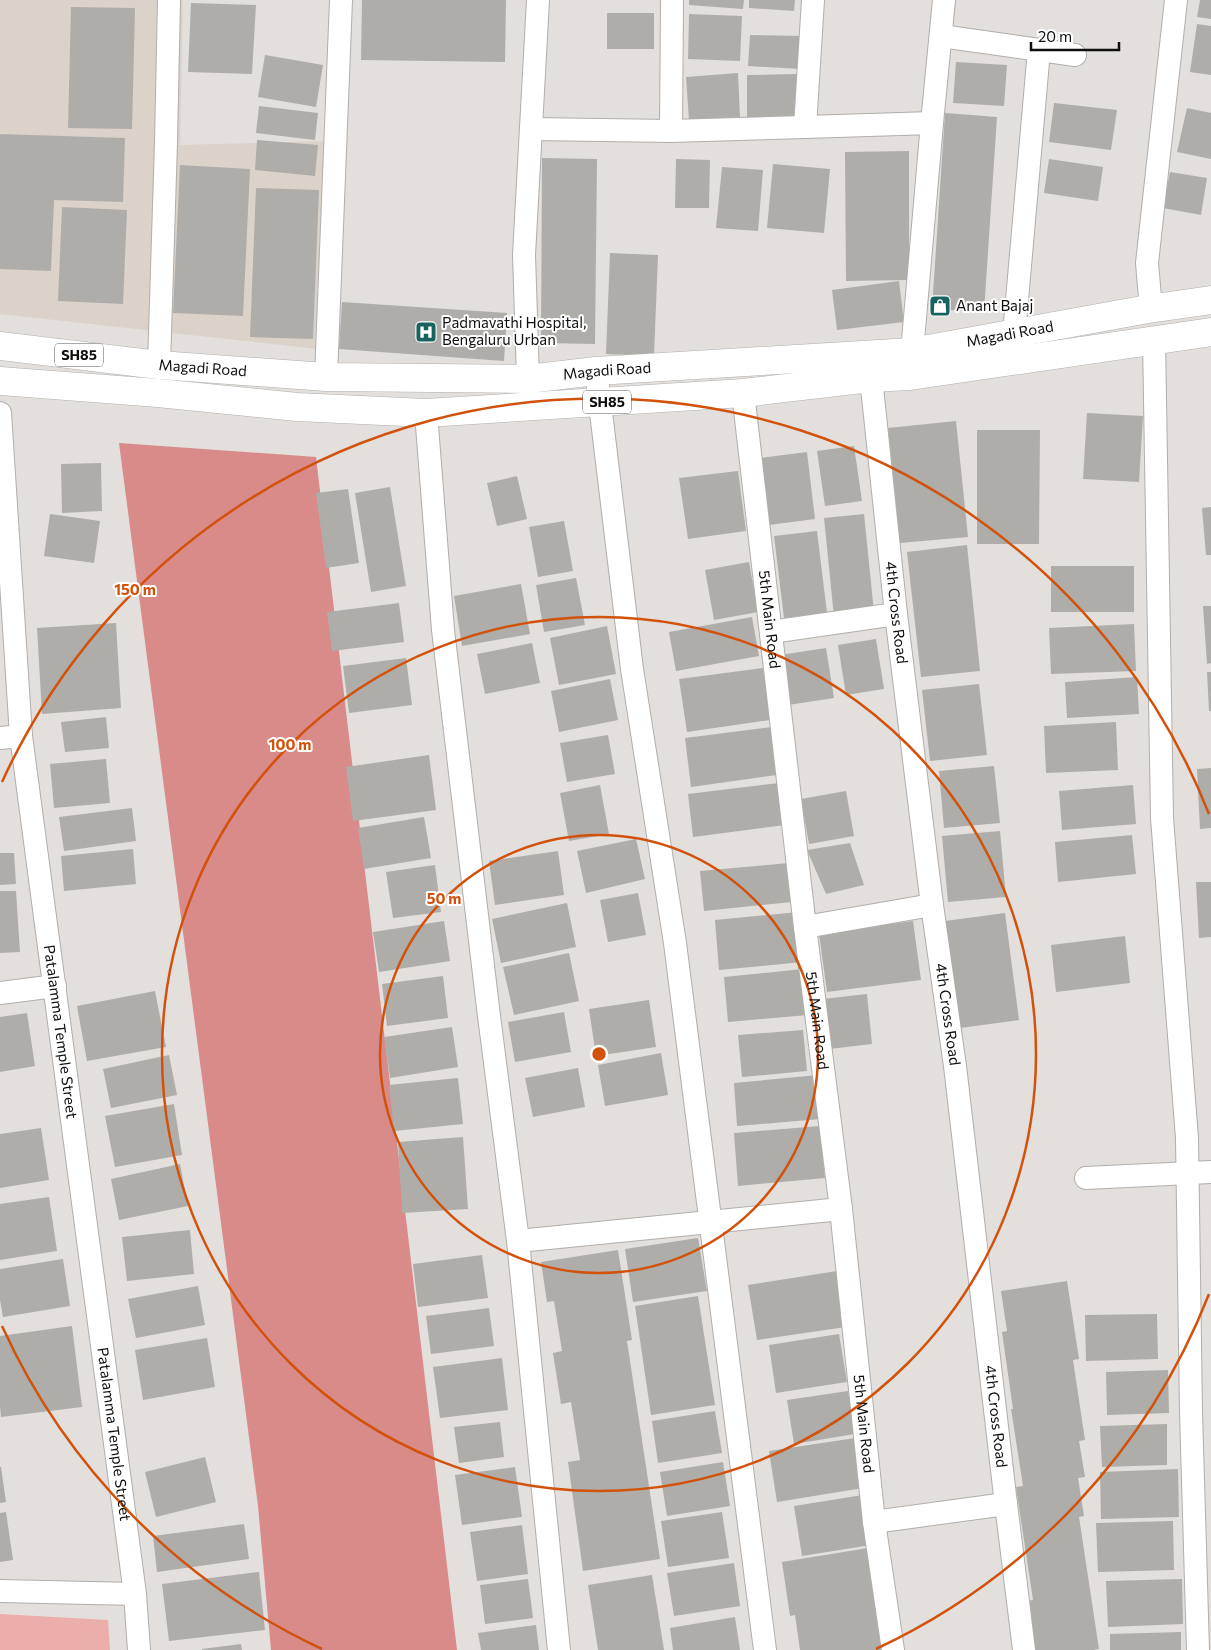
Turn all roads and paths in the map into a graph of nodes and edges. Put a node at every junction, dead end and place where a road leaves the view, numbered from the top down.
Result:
1 (169, 0) edge
2 (341, 0) edge
3 (538, 0) edge
4 (672, 0) edge
5 (813, 0) edge
6 (944, 0) edge
7 (1176, 0) edge
8 (941, 36) junction
9 (1039, 50) junction
10 (1075, 55) dead end
11 (932, 123) junction
12 (805, 127) junction
13 (532, 129) junction
14 (671, 131) junction
15 (1211, 300) edge
16 (1151, 309) junction
17 (1211, 332) edge
18 (1014, 334) junction
19 (1154, 339) junction
20 (0, 346) edge
21 (912, 352) junction
22 (159, 365) junction
23 (596, 371) junction
24 (326, 378) junction
25 (528, 378) junction
26 (871, 378) junction
27 (0, 381) edge
28 (743, 393) junction
29 (600, 402) junction
30 (0, 413) edge
31 (426, 413) junction
32 (896, 614) junction
33 (771, 632) junction
34 (10, 737) edge
35 (932, 905) junction
36 (805, 927) junction
37 (55, 986) junction
38 (0, 993) edge
39 (1211, 1172) edge
40 (1187, 1173) junction
41 (1086, 1178) dead end
42 (841, 1209) junction
43 (711, 1221) junction
44 (518, 1241) junction
45 (1006, 1504) junction
46 (874, 1522) junction
47 (0, 1590) edge
48 (135, 1594) junction
49 (139, 1650) edge
50 (560, 1650) edge
51 (764, 1650) edge
52 (893, 1650) edge
53 (1024, 1650) edge
54 (1198, 1650) edge

1 - 22 street
2 - 24 street
3 - 13 street
4 - 14 street
5 - 12 street
6 - 8 street
7 - 16 street
8 - 9 street
8 - 11 street
9 - 10 street
9 - 18 street
11 - 12 street
11 - 21 street
12 - 14 street
13 - 14 street
13 - 25 street
15 - 16 main road, Magadi Road / SH85
16 - 18 main road, Magadi Road / SH85
17 - 19 main road, Magadi Road / SH85
18 - 21 main road, Magadi Road / SH85
19 - 26 main road, Magadi Road / SH85
19 - 40 street
20 - 22 main road, Magadi Road / SH85
21 - 23 main road, Magadi Road / SH85
22 - 24 main road, Magadi Road / SH85
23 - 25 main road, Magadi Road / SH85
23 - 29 street
24 - 25 main road, Magadi Road / SH85
26 - 28 main road, Magadi Road / SH85
26 - 32 street, 4th Cross Road
27 - 31 main road, Magadi Road / SH85
28 - 29 main road, Magadi Road / SH85
28 - 33 street, 5th Main Road
29 - 31 main road, Magadi Road / SH85
29 - 43 street
30 - 34 street, Patalamma Temple Street
31 - 44 street
32 - 33 street
32 - 35 street, 4th Cross Road
33 - 36 street, 5th Main Road
34 - 37 street, Patalamma Temple Street
35 - 36 street
35 - 45 street, 4th Cross Road
36 - 42 street, 5th Main Road
37 - 38 street
37 - 48 street, Patalamma Temple Street
39 - 40 street
40 - 41 street
40 - 54 street
42 - 43 street
42 - 46 street, 5th Main Road
43 - 44 street
43 - 51 street
44 - 50 street
45 - 46 street
45 - 53 street, 4th Cross Road
46 - 52 street, 5th Main Road
47 - 48 street
48 - 49 street, Patalamma Temple Street

